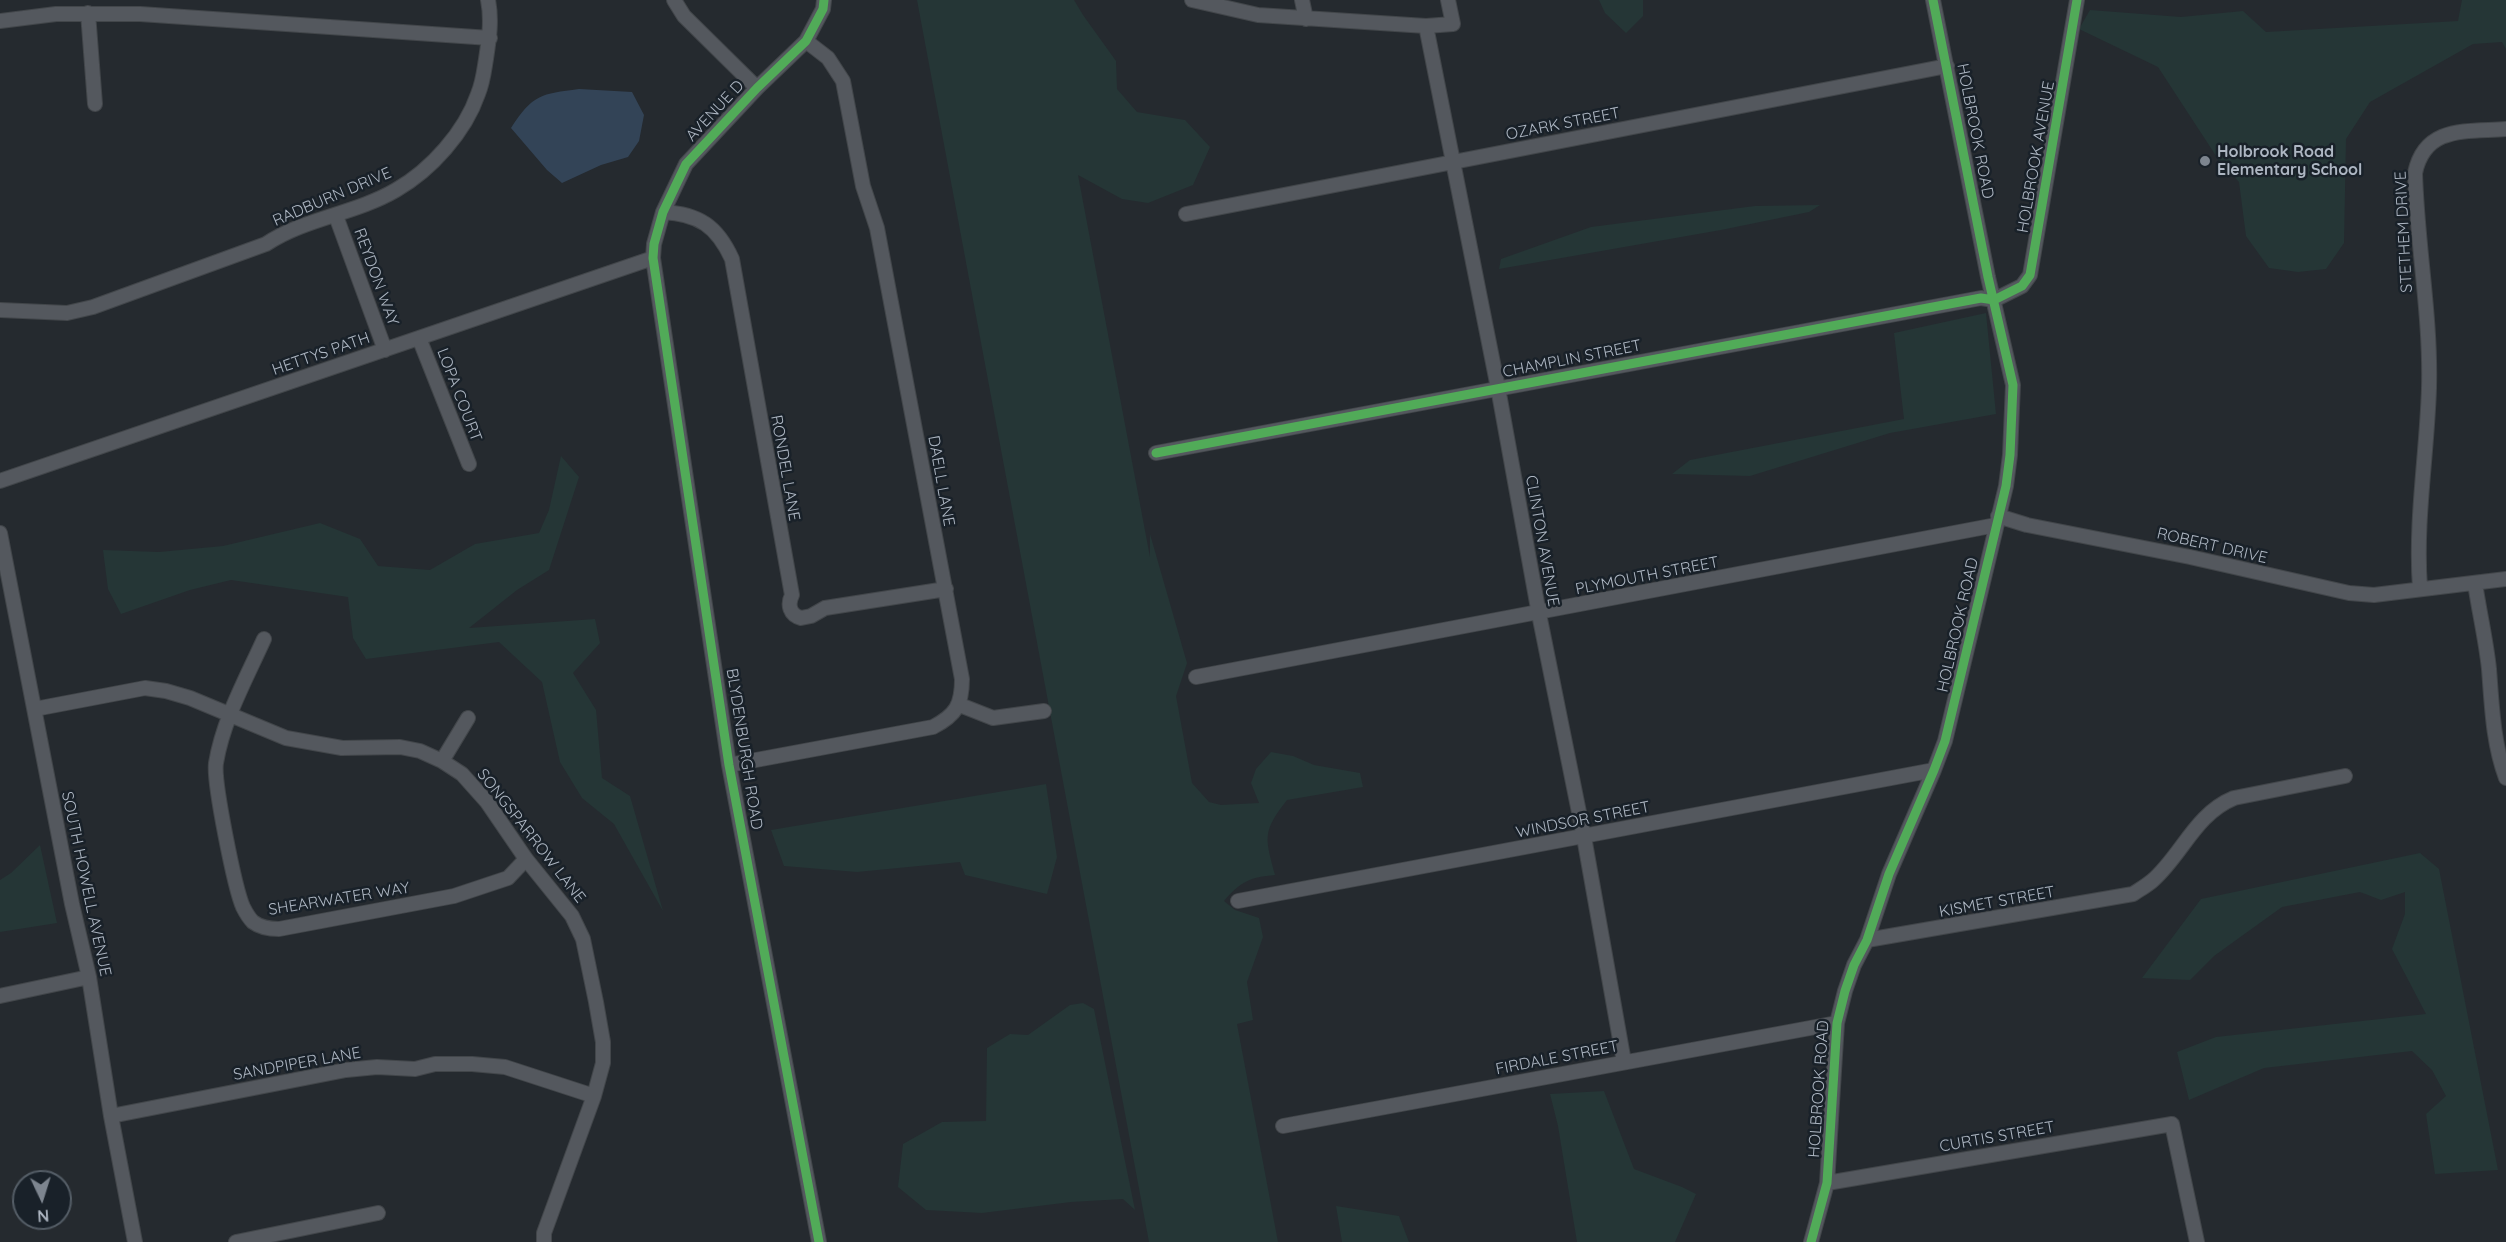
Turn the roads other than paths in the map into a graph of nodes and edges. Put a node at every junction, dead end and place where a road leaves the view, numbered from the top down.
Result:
1 (488, 0) edge
2 (674, 0) edge
3 (824, 0) edge
4 (1192, 0) edge
5 (1302, 0) edge
6 (1448, 0) edge
7 (1934, 0) edge
8 (2077, 0) edge
9 (88, 13) junction
10 (1306, 18) junction
11 (0, 21) edge
12 (1426, 26) junction
13 (490, 38) junction
14 (806, 41) junction
15 (1947, 66) junction
16 (757, 88) junction
17 (95, 104) dead end
18 (2506, 129) edge
19 (1454, 162) junction
20 (663, 212) junction
21 (1186, 214) dead end
22 (336, 216) junction
23 (653, 258) junction
24 (1994, 300) junction
25 (0, 310) edge
26 (419, 338) junction
27 (385, 350) junction
28 (1498, 388) junction
29 (1156, 453) dead end
30 (469, 464) dead end
31 (0, 481) edge
32 (1997, 521) junction
33 (0, 533) edge
34 (2506, 579) edge
35 (2475, 583) junction
36 (2420, 586) junction
37 (946, 590) junction
38 (1539, 614) junction
39 (264, 639) dead end
40 (1196, 677) dead end
41 (960, 705) junction
42 (35, 709) junction
43 (1044, 711) dead end
44 (230, 716) junction
45 (468, 718) dead end
46 (2501, 742) edge
47 (442, 761) junction
48 (729, 765) junction
49 (1934, 770) junction
50 (2344, 776) dead end
51 (2506, 778) edge
52 (1584, 837) junction
53 (526, 860) junction
54 (1238, 901) dead end
55 (1867, 940) junction
56 (89, 977) junction
57 (0, 996) edge
58 (1837, 1023) junction
59 (1624, 1062) junction
60 (594, 1096) junction
61 (111, 1116) junction
62 (1283, 1126) dead end
63 (1827, 1183) junction
64 (378, 1213) dead end
65 (135, 1242) edge
66 (236, 1242) edge
67 (544, 1242) edge
68 (819, 1242) edge
69 (1811, 1242) edge
70 (2197, 1242) edge

1 - 13 street, RADBURN DRIVE
2 - 16 street
3 - 14 street, AVENUE D
4 - 10 street
5 - 10 street
6 - 12 street
7 - 15 street, HOLBROOK ROAD
8 - 24 street, HOLBROOK AVENUE
9 - 11 street
9 - 13 street
9 - 17 street
10 - 12 street
12 - 19 street, CLINTON AVENUE
13 - 22 street, RADBURN DRIVE
14 - 16 street, AVENUE D
14 - 37 street, DAELL LANE
15 - 19 street, OZARK STREET
15 - 24 street, HOLBROOK ROAD
16 - 20 street, AVENUE D
18 - 36 street, STETHEM DRIVE
19 - 21 street, OZARK STREET
19 - 28 street, CLINTON AVENUE
20 - 23 street, AVENUE D
20 - 37 street, RONDEL LANE
22 - 25 street, RADBURN DRIVE
22 - 27 street, REYDON WAY
23 - 26 street, HETTYS PATH
23 - 48 street, BLYDENBURGH ROAD
24 - 28 street, CHAMPLIN STREET
24 - 32 street, HOLBROOK ROAD
26 - 27 street, HETTYS PATH
26 - 30 street, LOPA COURT
27 - 31 street, HETTYS PATH
28 - 29 street, CHAMPLIN STREET
28 - 38 street, CLINTON AVENUE
32 - 36 street, ROBERT DRIVE
32 - 38 street, PLYMOUTH STREET
32 - 49 street, HOLBROOK ROAD
33 - 42 street, SOUTH HOWELL AVENUE
34 - 35 street
35 - 36 street
35 - 46 street
37 - 41 street, DAELL LANE
38 - 40 street, PLYMOUTH STREET
38 - 52 street, CLINTON AVENUE
39 - 44 street
41 - 43 street
41 - 48 street
42 - 44 street, SONGSPARROW LANE
42 - 56 street, SOUTH HOWELL AVENUE
44 - 47 street, SONGSPARROW LANE
44 - 53 street, SHEARWATER WAY
45 - 47 street
46 - 51 street
47 - 53 street, SONGSPARROW LANE
48 - 68 street, BLYDENBURGH ROAD
49 - 52 street, WINDSOR STREET
49 - 55 street, HOLBROOK ROAD
50 - 55 street, KISMET STREET
52 - 54 street, WINDSOR STREET
52 - 59 street, CLINTON AVENUE
53 - 60 street, SONGSPARROW LANE
55 - 58 street, HOLBROOK ROAD
56 - 57 street
56 - 61 street, SOUTH HOWELL AVENUE
58 - 59 street, FIRDALE STREET
58 - 63 street, HOLBROOK ROAD
59 - 62 street, FIRDALE STREET
60 - 61 street, SANDPIPER LANE
60 - 67 street, SONGSPARROW LANE
61 - 65 street, SOUTH HOWELL AVENUE
63 - 69 street, HOLBROOK ROAD
63 - 70 street, CURTIS STREET
64 - 66 street

